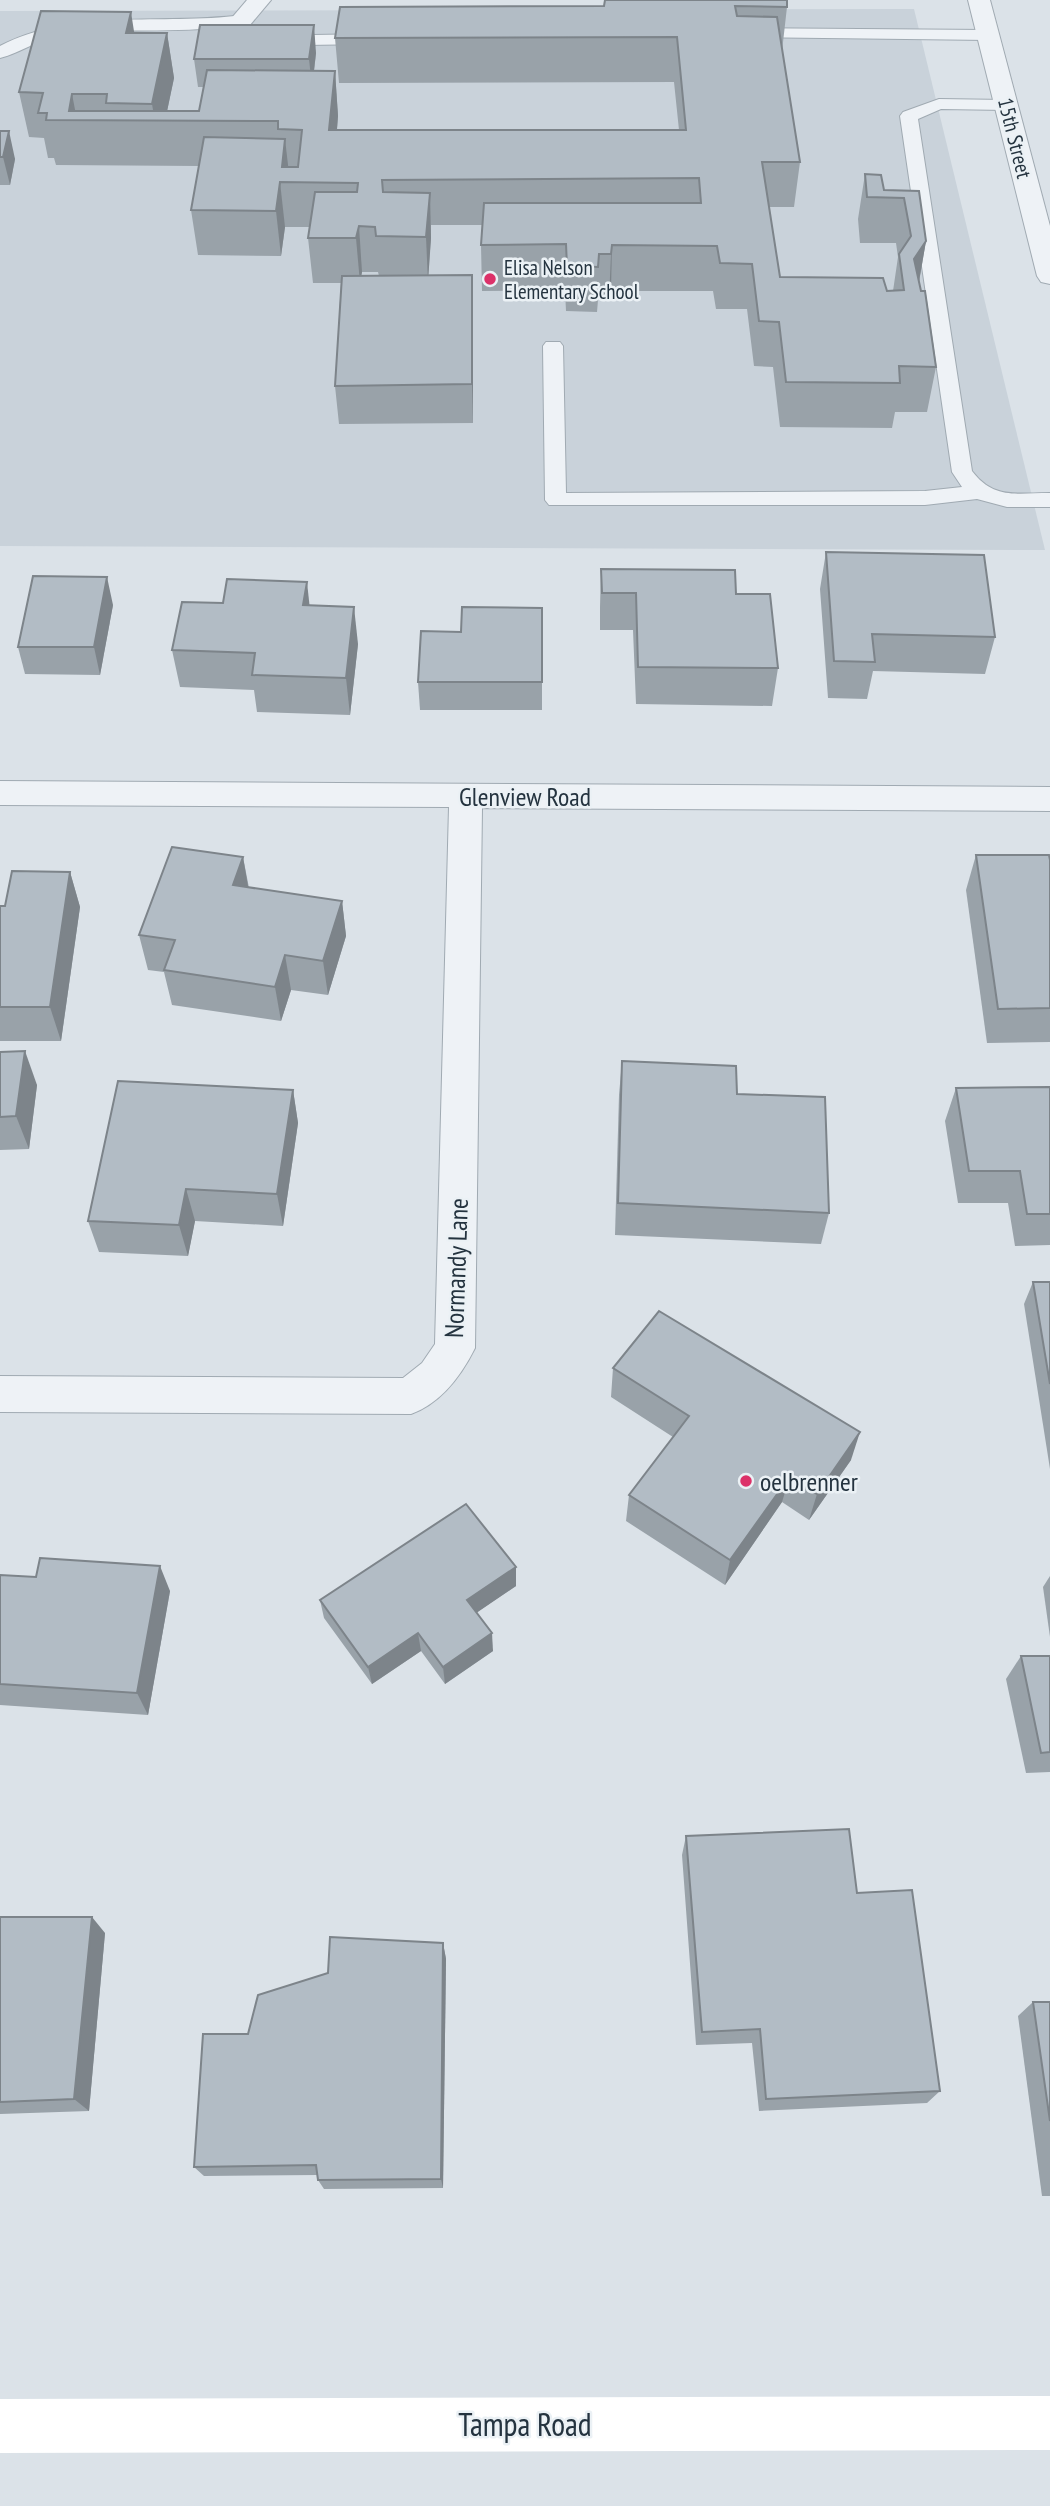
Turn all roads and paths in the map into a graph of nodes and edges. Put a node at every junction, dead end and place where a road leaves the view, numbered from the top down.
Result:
1 (260, 0) edge
2 (979, 0) edge
3 (242, 20) junction
4 (726, 33) edge
5 (988, 35) junction
6 (395, 38) edge
7 (0, 53) edge
8 (1006, 105) junction
9 (1050, 276) edge
10 (553, 346) dead end
11 (977, 492) junction
12 (1050, 500) edge
13 (0, 793) edge
14 (466, 796) junction
15 (1050, 799) edge
16 (0, 1394) edge
17 (1050, 2423) edge
18 (0, 2426) edge

1 - 3 street
2 - 5 street, 15th Street
3 - 6 lane
3 - 7 lane
4 - 5 lane
5 - 8 street, 15th Street
8 - 9 street, 15th Street
8 - 11 lane
10 - 11 lane
11 - 12 lane
13 - 14 street, Glenview Road
14 - 15 street, Glenview Road
14 - 16 street, Normandy Lane
17 - 18 main road, Tampa Road

